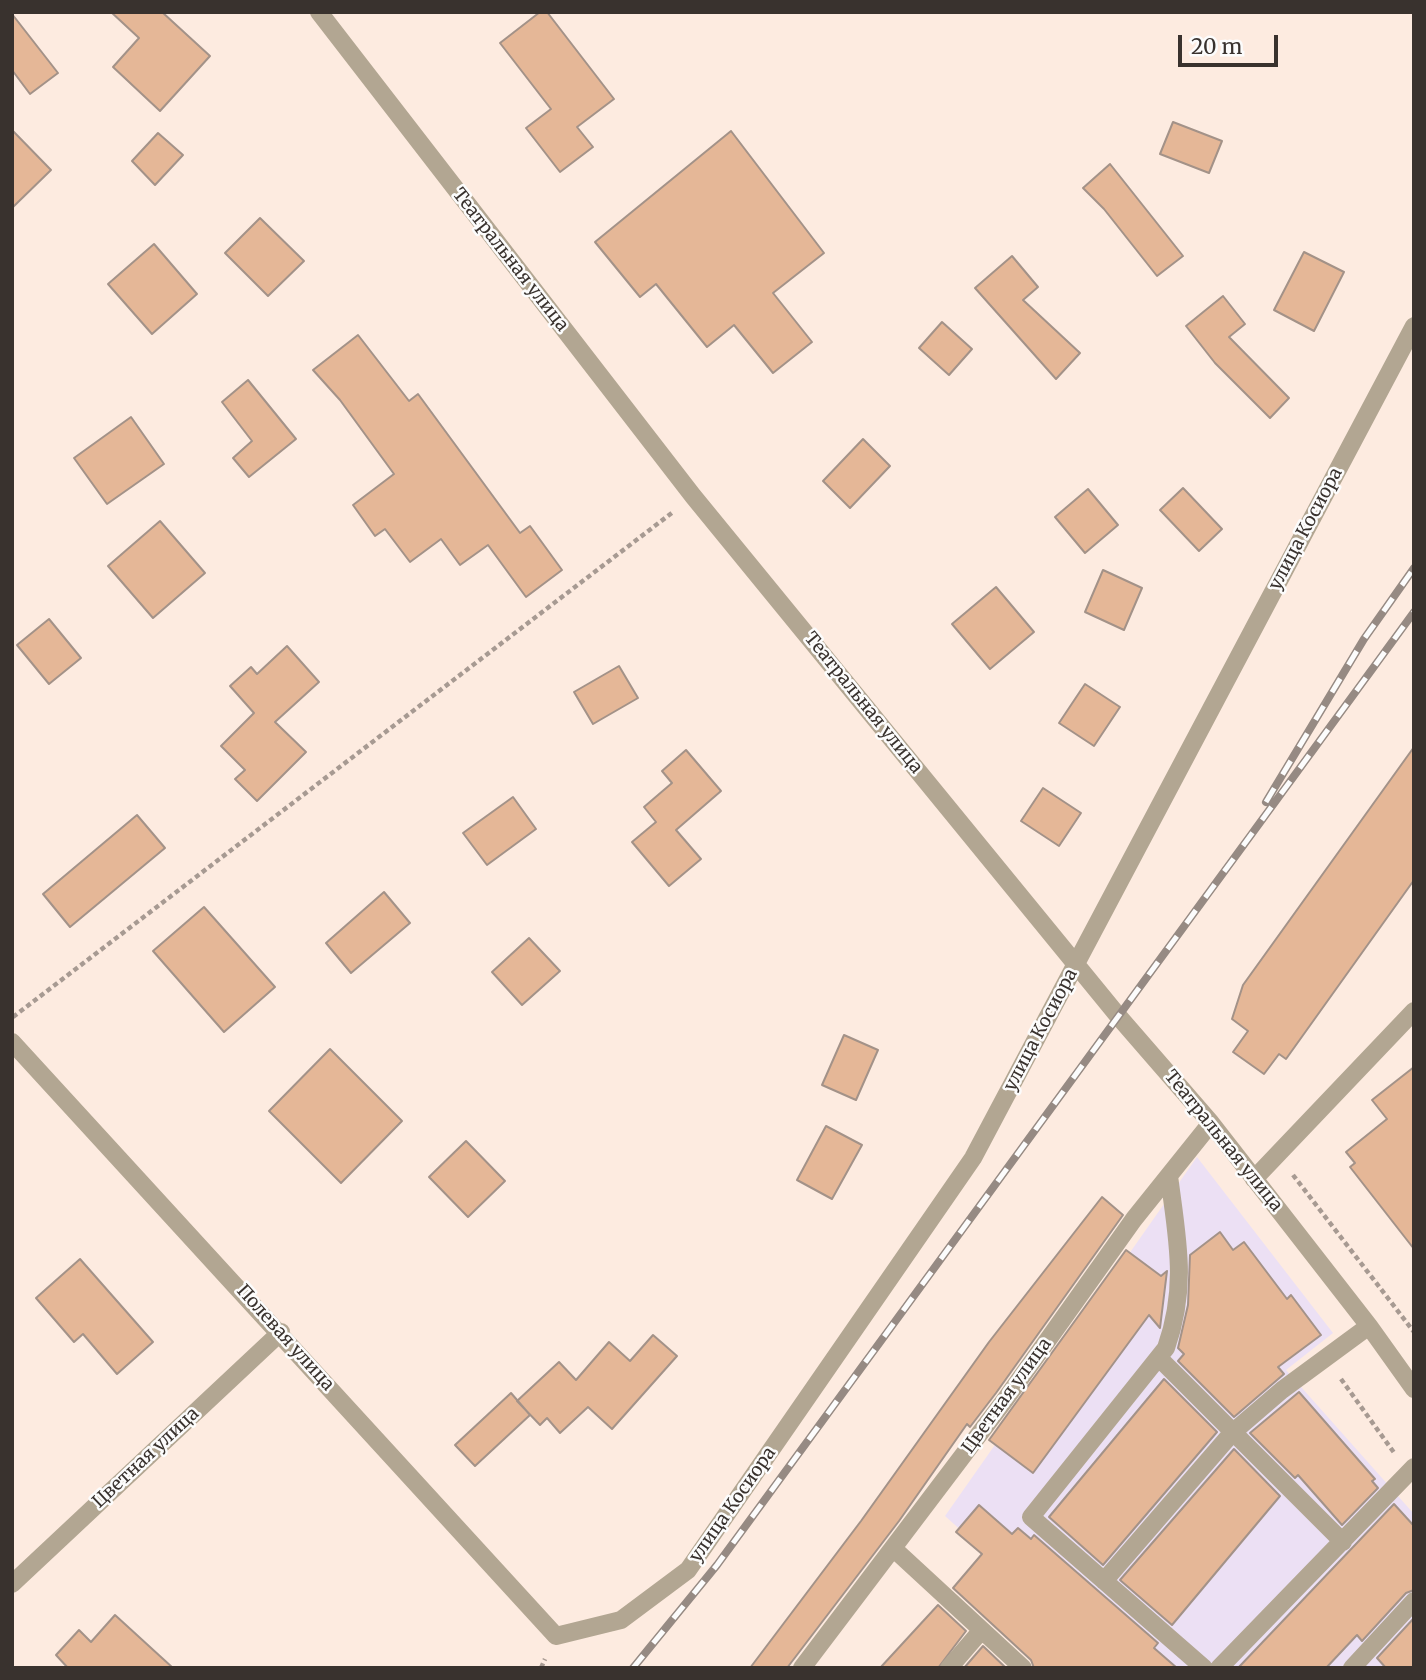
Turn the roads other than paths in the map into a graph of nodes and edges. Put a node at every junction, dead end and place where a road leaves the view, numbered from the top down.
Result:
1 (318, 12) edge
2 (1414, 326) edge
3 (1076, 963) junction
4 (1414, 1011) edge
5 (12, 1042) edge
6 (1211, 1123) junction
7 (1169, 1176) junction
8 (1254, 1178) junction
9 (1369, 1326) junction
10 (281, 1332) junction
11 (1158, 1358) junction
12 (1414, 1389) edge
13 (1232, 1433) junction
14 (1411, 1470) edge
15 (1343, 1542) junction
16 (894, 1549) junction
17 (1104, 1581) junction
18 (12, 1584) edge
19 (1414, 1601) edge
20 (980, 1632) junction
21 (556, 1636) joint
22 (1358, 1666) edge
23 (802, 1668) edge
24 (949, 1668) edge
25 (1023, 1668) edge
26 (1204, 1668) edge
27 (1219, 1668) edge

1 - 3 street, Театральная улица
2 - 3 street, улица Косиора
3 - 6 street, Театральная улица
3 - 21 street, улица Косиора
4 - 8 street
5 - 10 street, Полевая улица
6 - 7 street, Цветная улица
6 - 8 street, Театральная улица
7 - 11 street
7 - 16 street, Цветная улица
8 - 9 street, Театральная улица
9 - 12 street, Театральная улица
9 - 13 street
10 - 18 street, Цветная улица
10 - 21 street, Полевая улица
11 - 13 street
11 - 17 street
13 - 15 street
13 - 17 street
14 - 15 street
15 - 27 street
16 - 20 street
16 - 23 street, Цветная улица
17 - 26 street
19 - 22 street
20 - 24 street
20 - 25 street

